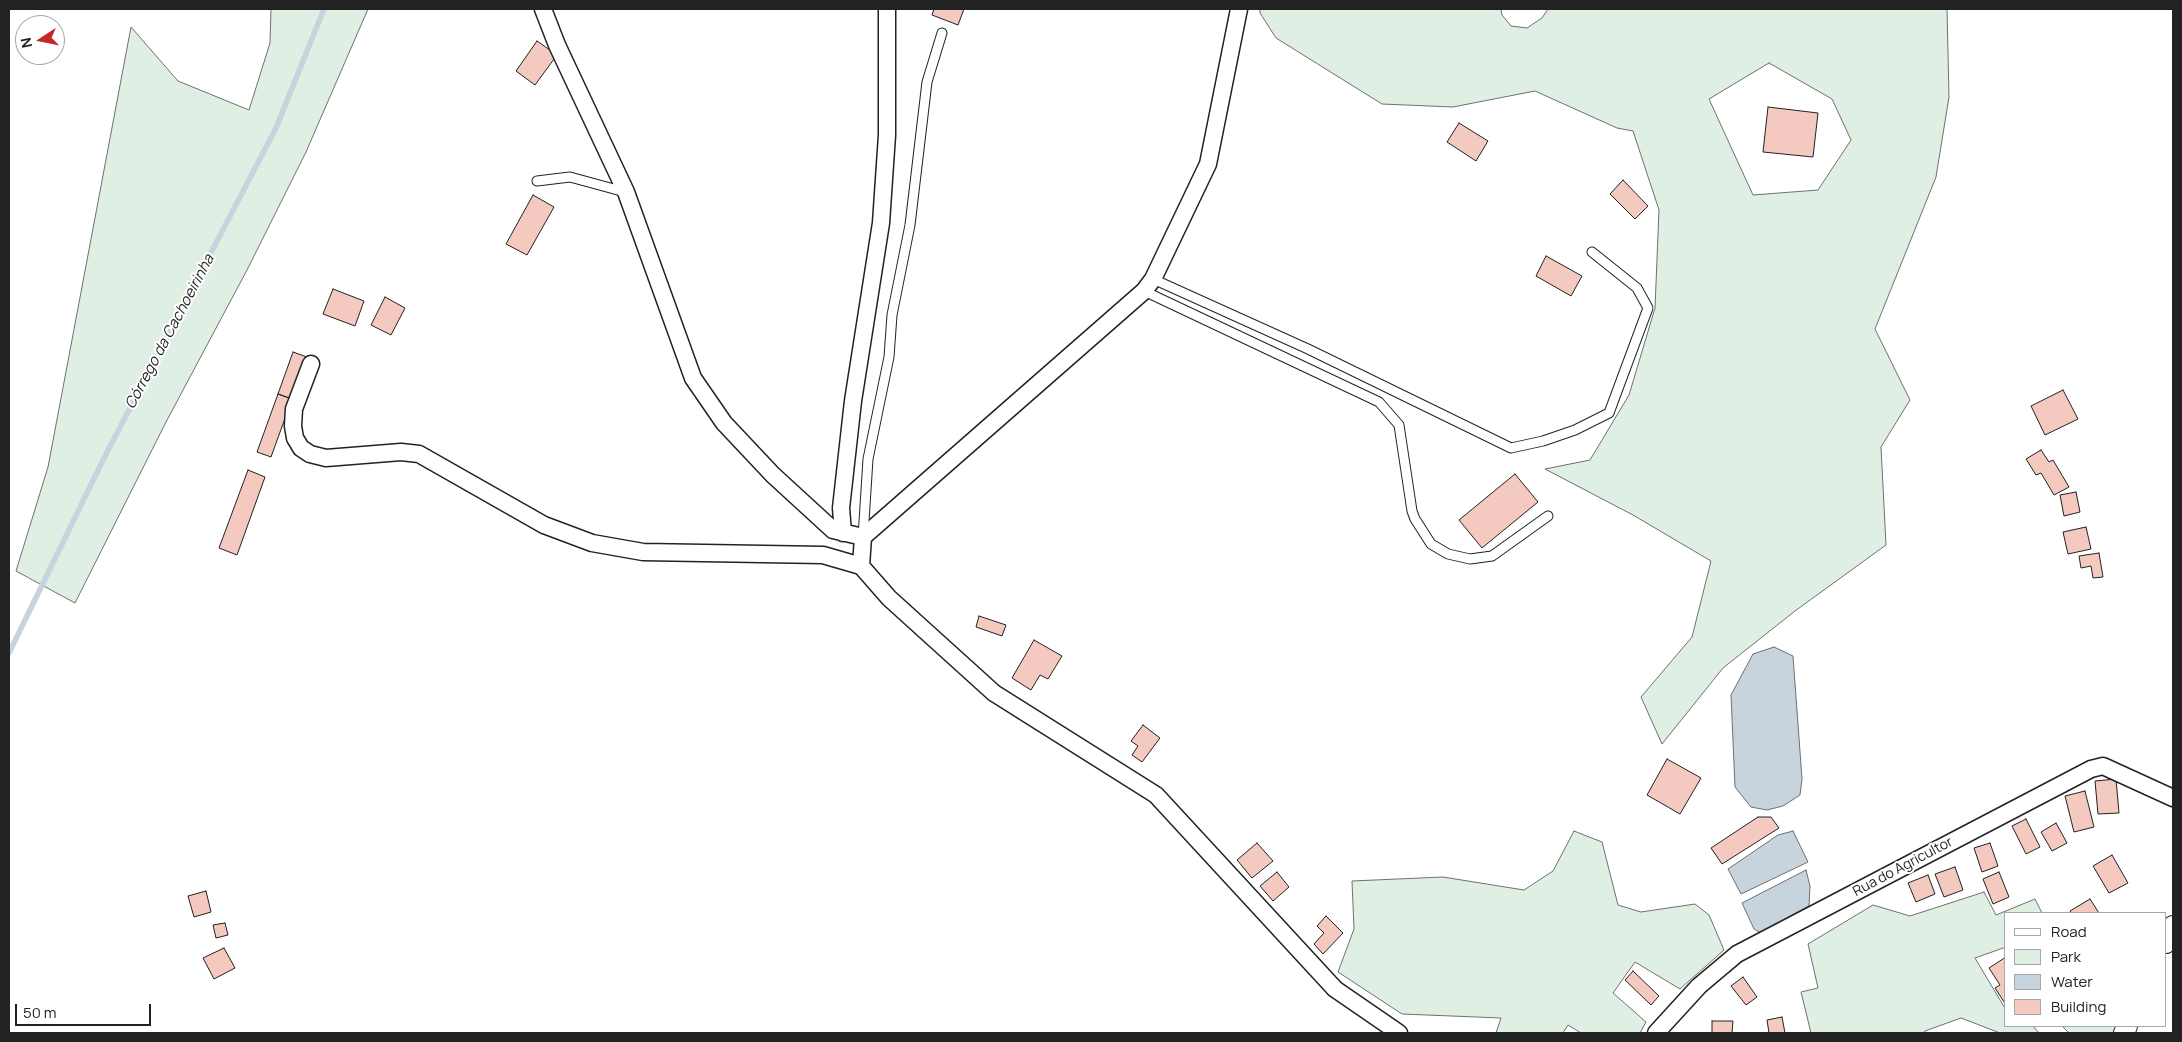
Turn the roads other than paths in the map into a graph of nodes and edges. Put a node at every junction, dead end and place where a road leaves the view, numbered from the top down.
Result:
1 (543, 9) edge
2 (887, 9) edge
3 (1239, 9) edge
4 (942, 33) dead end
5 (537, 181) dead end
6 (626, 192) junction
7 (1592, 252) dead end
8 (1148, 285) junction
9 (311, 364) dead end
10 (1548, 516) dead end
11 (843, 533) junction
12 (863, 537) junction
13 (861, 566) junction
14 (2173, 798) edge
15 (2173, 926) edge
16 (2167, 941) edge
17 (1400, 1033) edge
18 (1656, 1033) edge

1 - 6 street
2 - 11 street
3 - 8 street
4 - 12 lane
5 - 6 lane
6 - 11 street
7 - 8 lane
8 - 10 lane
8 - 12 street
9 - 13 street
11 - 12 street
12 - 13 street
13 - 17 street
14 - 18 street, Rua do Agricultor
15 - 16 street

